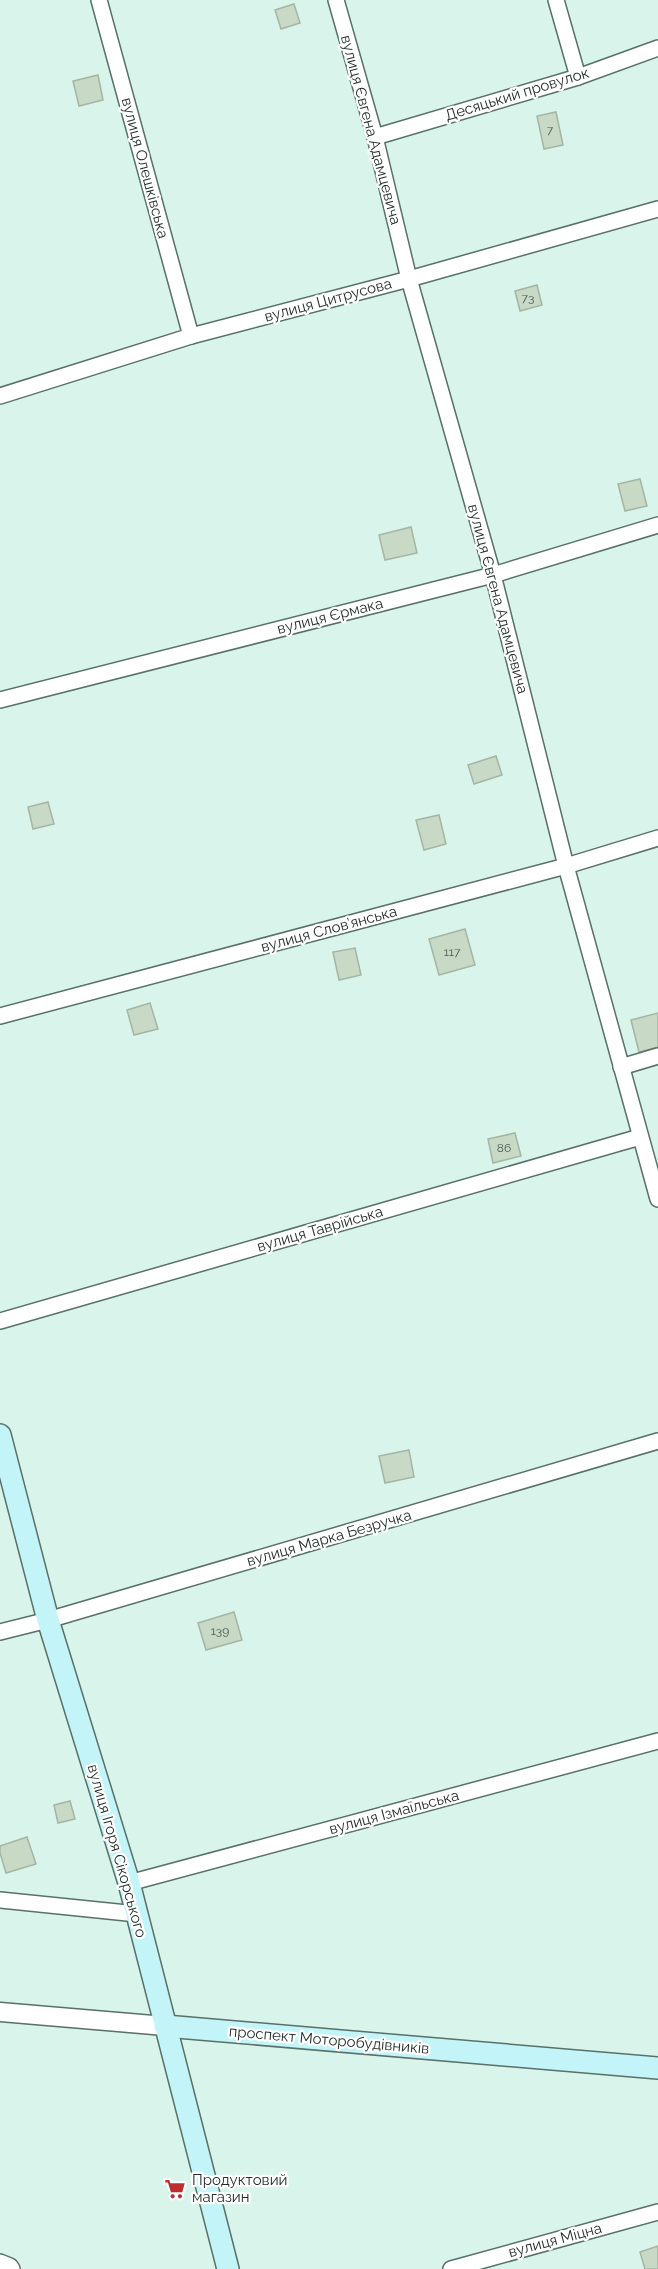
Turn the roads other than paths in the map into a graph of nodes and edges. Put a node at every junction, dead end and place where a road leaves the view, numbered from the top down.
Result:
1 (99, 0) edge
2 (336, 0) edge
3 (556, 0) edge
4 (658, 48) edge
5 (578, 77) junction
6 (375, 136) junction
7 (658, 209) edge
8 (409, 279) junction
9 (190, 336) junction
10 (0, 396) edge
11 (658, 525) edge
12 (493, 575) junction
13 (0, 700) edge
14 (658, 838) edge
15 (566, 866) junction
16 (0, 1017) edge
17 (658, 1056) edge
18 (621, 1067) junction
19 (639, 1137) junction
20 (658, 1199) edge
21 (0, 1321) edge
22 (0, 1435) edge
23 (658, 1441) edge
24 (48, 1620) junction
25 (0, 1632) edge
26 (658, 1741) edge
27 (129, 1883) junction
28 (0, 1900) edge
29 (137, 1914) junction
30 (0, 2012) edge
31 (165, 2026) junction
32 (658, 2068) edge
33 (658, 2212) edge
34 (0, 2262) edge
35 (12, 2269) edge
36 (228, 2269) edge
37 (452, 2269) edge

1 - 9 street, вулиця Олешківська
2 - 6 street, вулиця Євгена Адамцевича
3 - 5 street
4 - 5 street, Десяцький провулок
5 - 6 street, Десяцький провулок
6 - 8 street, вулиця Євгена Адамцевича
7 - 8 street, вулиця Цитрусова
8 - 9 street, вулиця Цитрусова
8 - 12 street, вулиця Євгена Адамцевича
9 - 10 street, вулиця Цитрусова
11 - 12 street, вулиця Єрмака
12 - 13 street, вулиця Єрмака
12 - 15 street, вулиця Євгена Адамцевича
14 - 15 street, вулиця Слов’янська
15 - 16 street, вулиця Слов’янська
15 - 18 street, вулиця Євгена Адамцевича
17 - 18 street
18 - 19 street, вулиця Євгена Адамцевича
19 - 20 street, вулиця Євгена Адамцевича
19 - 21 street, вулиця Таврійська
22 - 24 main road, вулиця Ігоря Сікорського
23 - 24 street, вулиця Марка Безручка
24 - 25 street, вулиця Марка Безручка
24 - 27 main road, вулиця Ігоря Сікорського
26 - 27 street, вулиця Ізмаїльська
27 - 29 main road, вулиця Ігоря Сікорського
28 - 29 street
29 - 31 main road, вулиця Ігоря Сікорського
30 - 31 street, проспект Моторобудівників
31 - 32 main road, проспект Моторобудівників
31 - 36 main road, вулиця Ігоря Сікорського
33 - 37 street, вулиця Міцна
34 - 35 street

